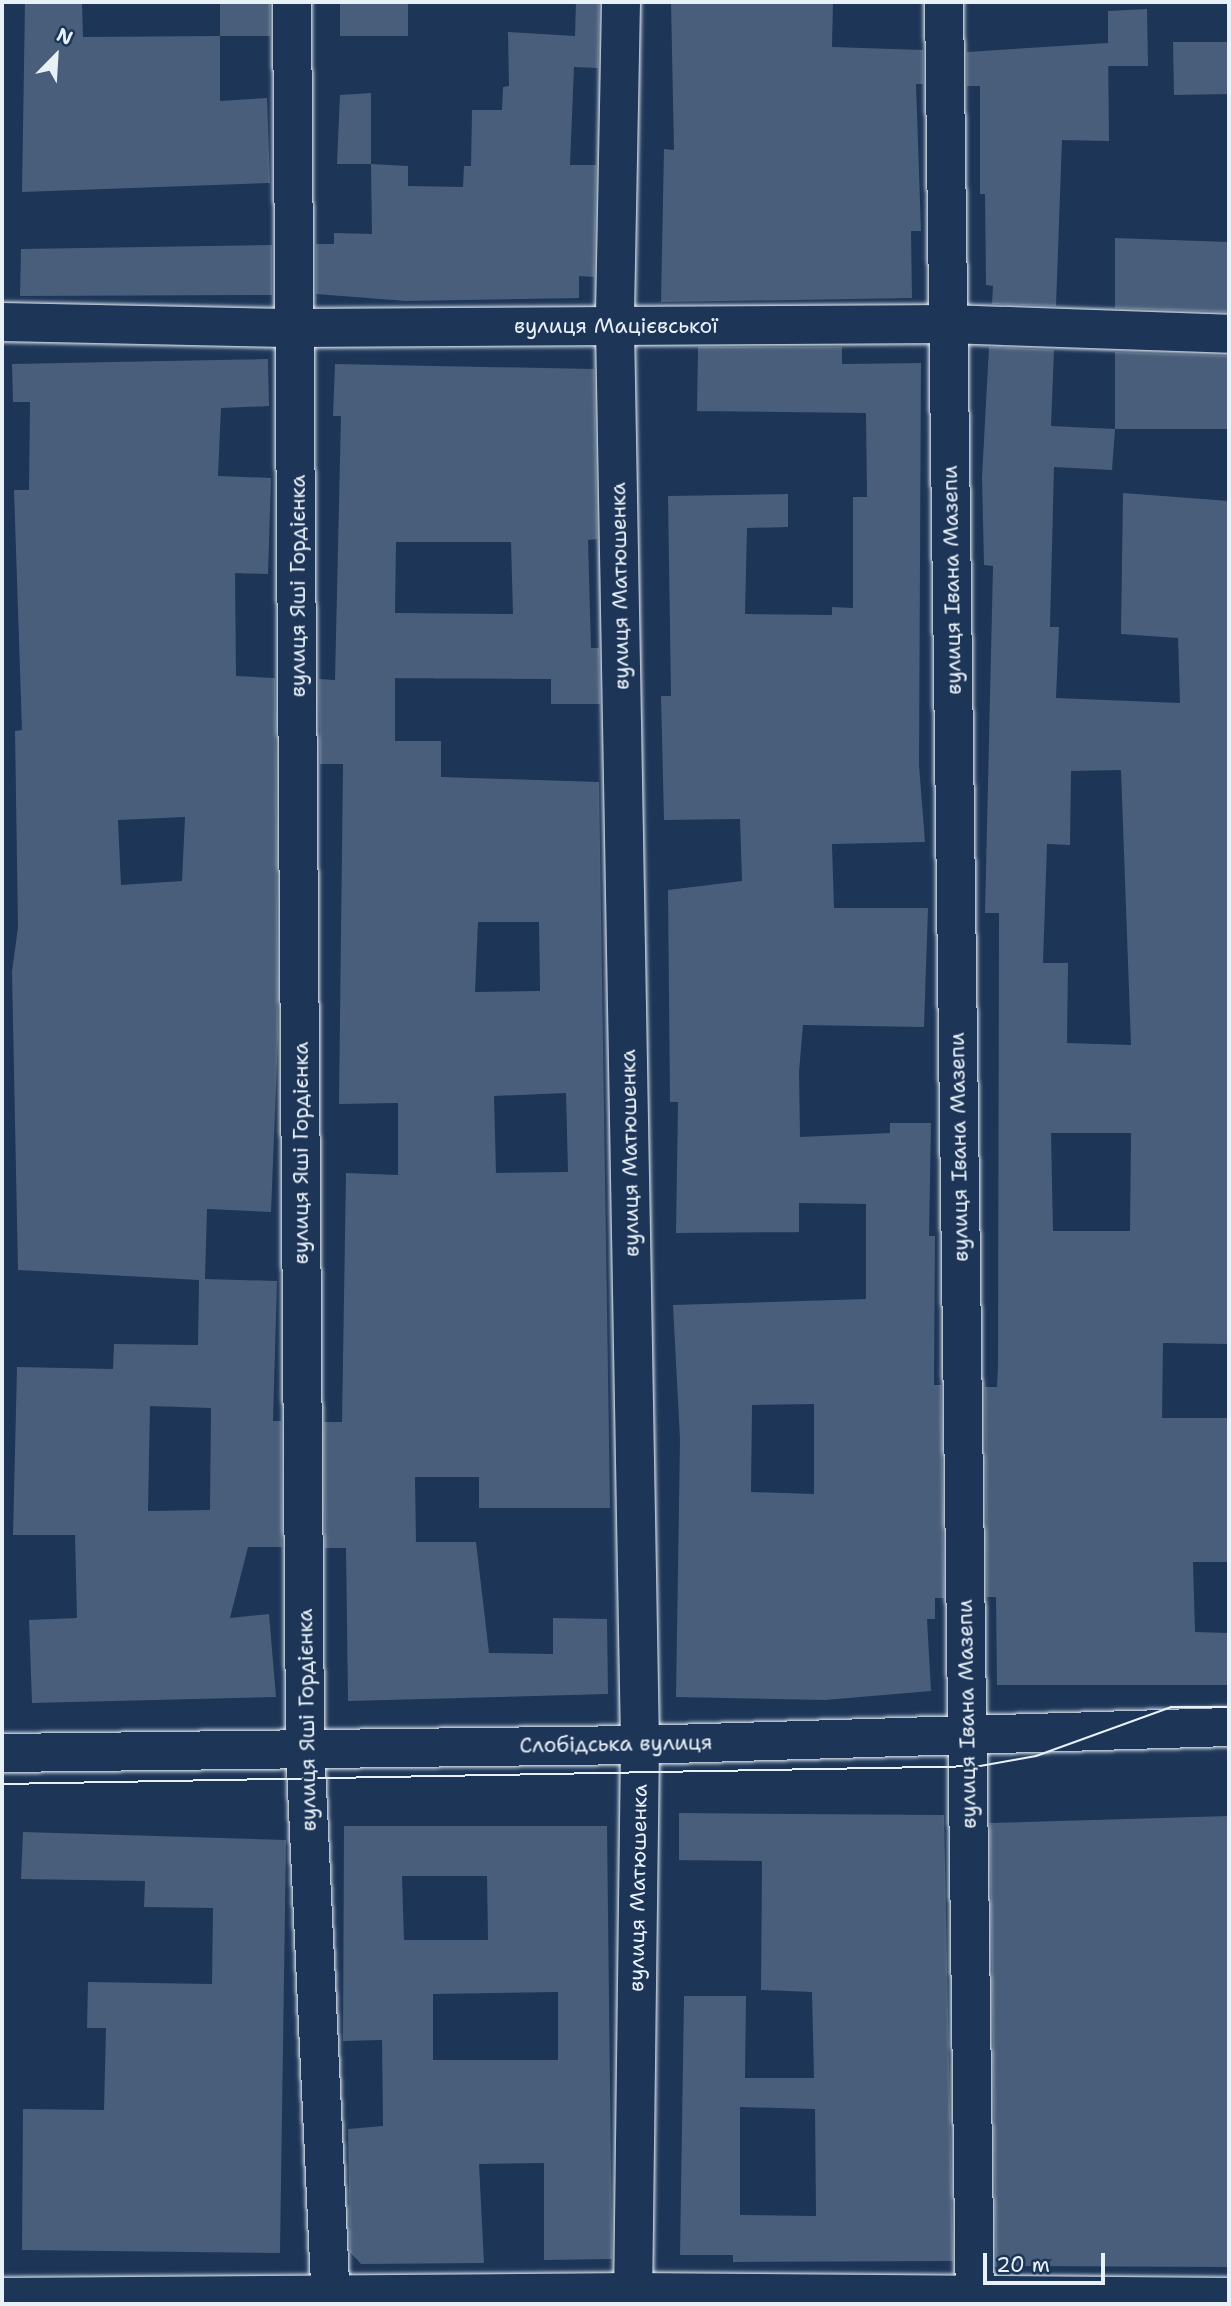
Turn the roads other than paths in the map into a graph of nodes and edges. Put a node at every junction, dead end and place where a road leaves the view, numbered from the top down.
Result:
1 (292, 2) edge
2 (621, 2) edge
3 (944, 2) edge
4 (2, 322) edge
5 (948, 324) junction
6 (615, 326) junction
7 (297, 328) junction
8 (1229, 334) edge
9 (1229, 1727) edge
10 (967, 1732) junction
11 (305, 1745) junction
12 (640, 1745) junction
13 (2, 1753) edge
14 (2, 2297) edge
15 (1229, 2297) edge
16 (633, 2298) edge
17 (331, 2299) edge
18 (975, 2299) edge

1 - 7 street, вулиця Яші Гордієнка
2 - 6 street, вулиця Матюшенка
3 - 5 street, вулиця Івана Мазепи
4 - 7 street, вулиця Мацієвської
5 - 6 street, вулиця Мацієвської
5 - 8 street, вулиця Мацієвської
5 - 10 street, вулиця Івана Мазепи
6 - 7 street, вулиця Мацієвської
6 - 12 street, вулиця Матюшенка
7 - 11 street, вулиця Яші Гордієнка
9 - 10 street, Слобідська вулиця
10 - 12 street, Слобідська вулиця
10 - 18 street, вулиця Івана Мазепи
11 - 12 street, Слобідська вулиця
11 - 13 street, Слобідська вулиця
11 - 17 street, вулиця Яші Гордієнка
12 - 16 street, вулиця Матюшенка
14 - 17 street
15 - 18 street
16 - 17 street
16 - 18 street

